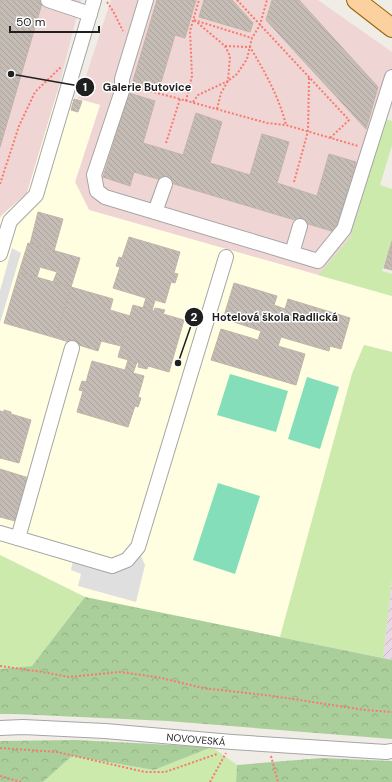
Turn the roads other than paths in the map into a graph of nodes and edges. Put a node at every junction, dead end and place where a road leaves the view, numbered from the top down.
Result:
1 (48, 0) edge
2 (146, 0) edge
3 (356, 0) edge
4 (100, 1) edge
5 (90, 14) junction
6 (392, 28) edge
7 (392, 77) edge
8 (165, 184) dead end
9 (155, 212) junction
10 (300, 226) dead end
11 (292, 253) junction
12 (0, 254) edge
13 (226, 257) dead end
14 (72, 348) dead end
15 (0, 533) edge
16 (18, 538) junction
17 (0, 728) edge
18 (392, 751) edge

1 - 5 street
2 - 9 street
3 - 6 main road
4 - 5 street
5 - 12 street
7 - 11 street
8 - 9 street
9 - 11 street
10 - 11 street
13 - 16 street
14 - 16 street
15 - 16 street
17 - 18 street, NOVOVESKÁ

